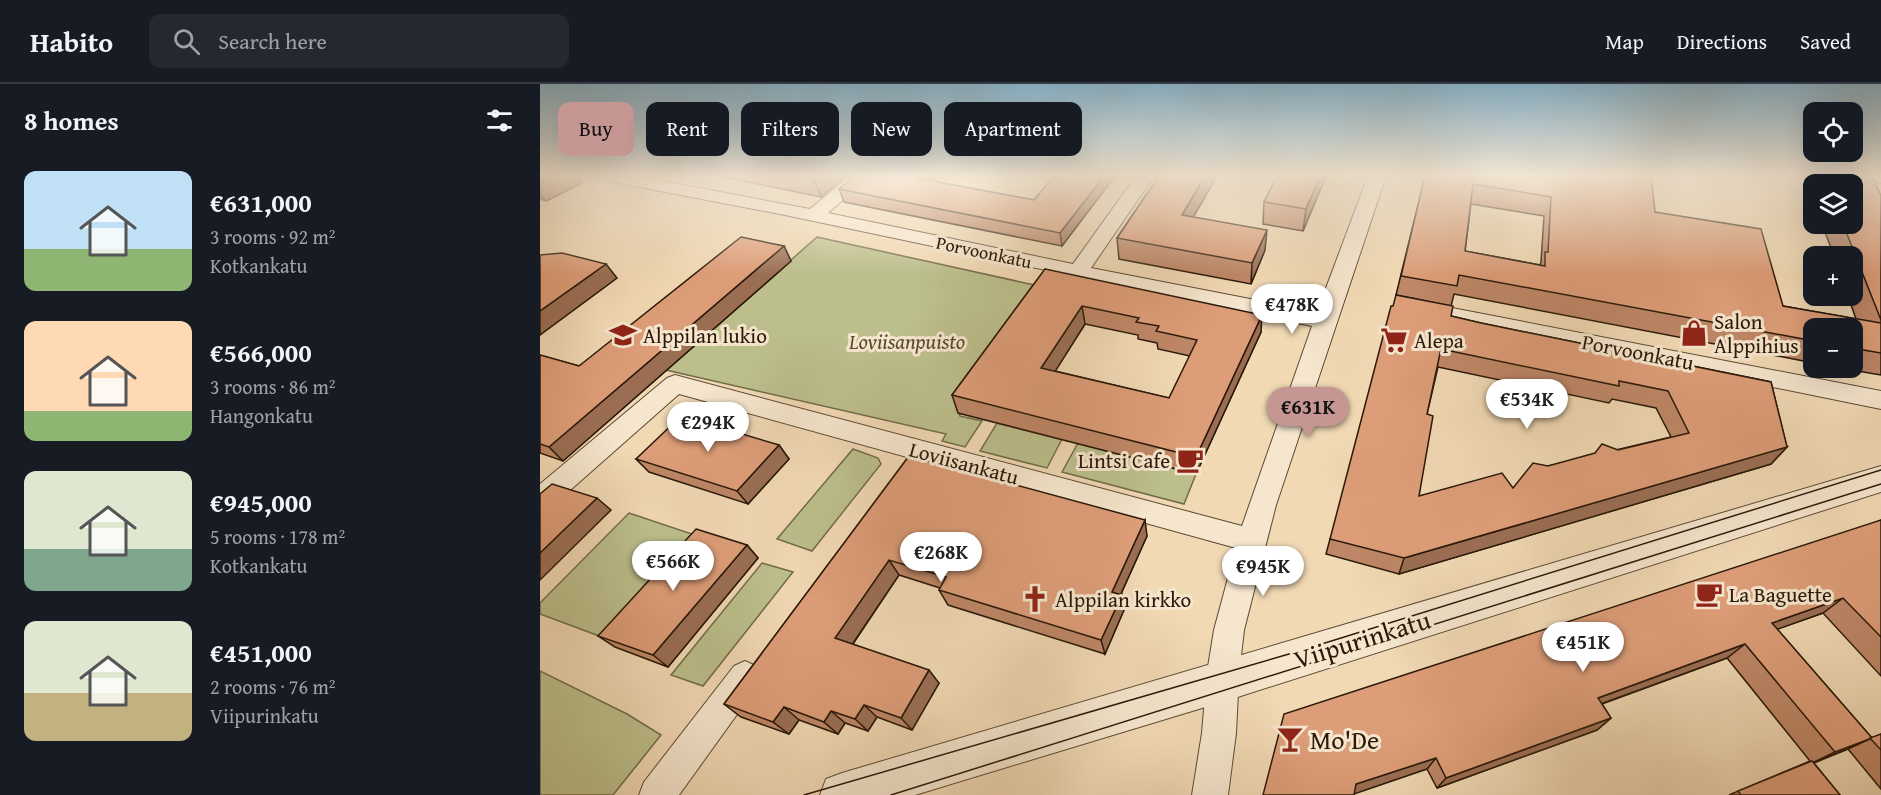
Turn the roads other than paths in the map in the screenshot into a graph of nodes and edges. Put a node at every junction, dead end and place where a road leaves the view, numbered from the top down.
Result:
1 (789, 209) edge
2 (821, 209) edge
3 (1122, 209) edge
4 (1365, 209) edge
5 (814, 215) junction
6 (1078, 271) junction
7 (1394, 304) edge
8 (1325, 321) junction
9 (1881, 400) edge
10 (1881, 478) edge
11 (540, 500) edge
12 (1253, 541) junction
13 (759, 659) edge
14 (1222, 682) junction
15 (657, 795) edge
16 (842, 795) edge
17 (1210, 795) edge

1 - 5 street, Porvoonkatu
2 - 5 street
3 - 6 street
4 - 8 street
5 - 6 street, Porvoonkatu
6 - 8 street, Porvoonkatu
7 - 9 street, Porvoonkatu
8 - 12 street
10 - 14 street, Viipurinkatu
11 - 12 street, Loviisankatu
12 - 14 street
13 - 15 street
14 - 16 street, Viipurinkatu
14 - 17 street

